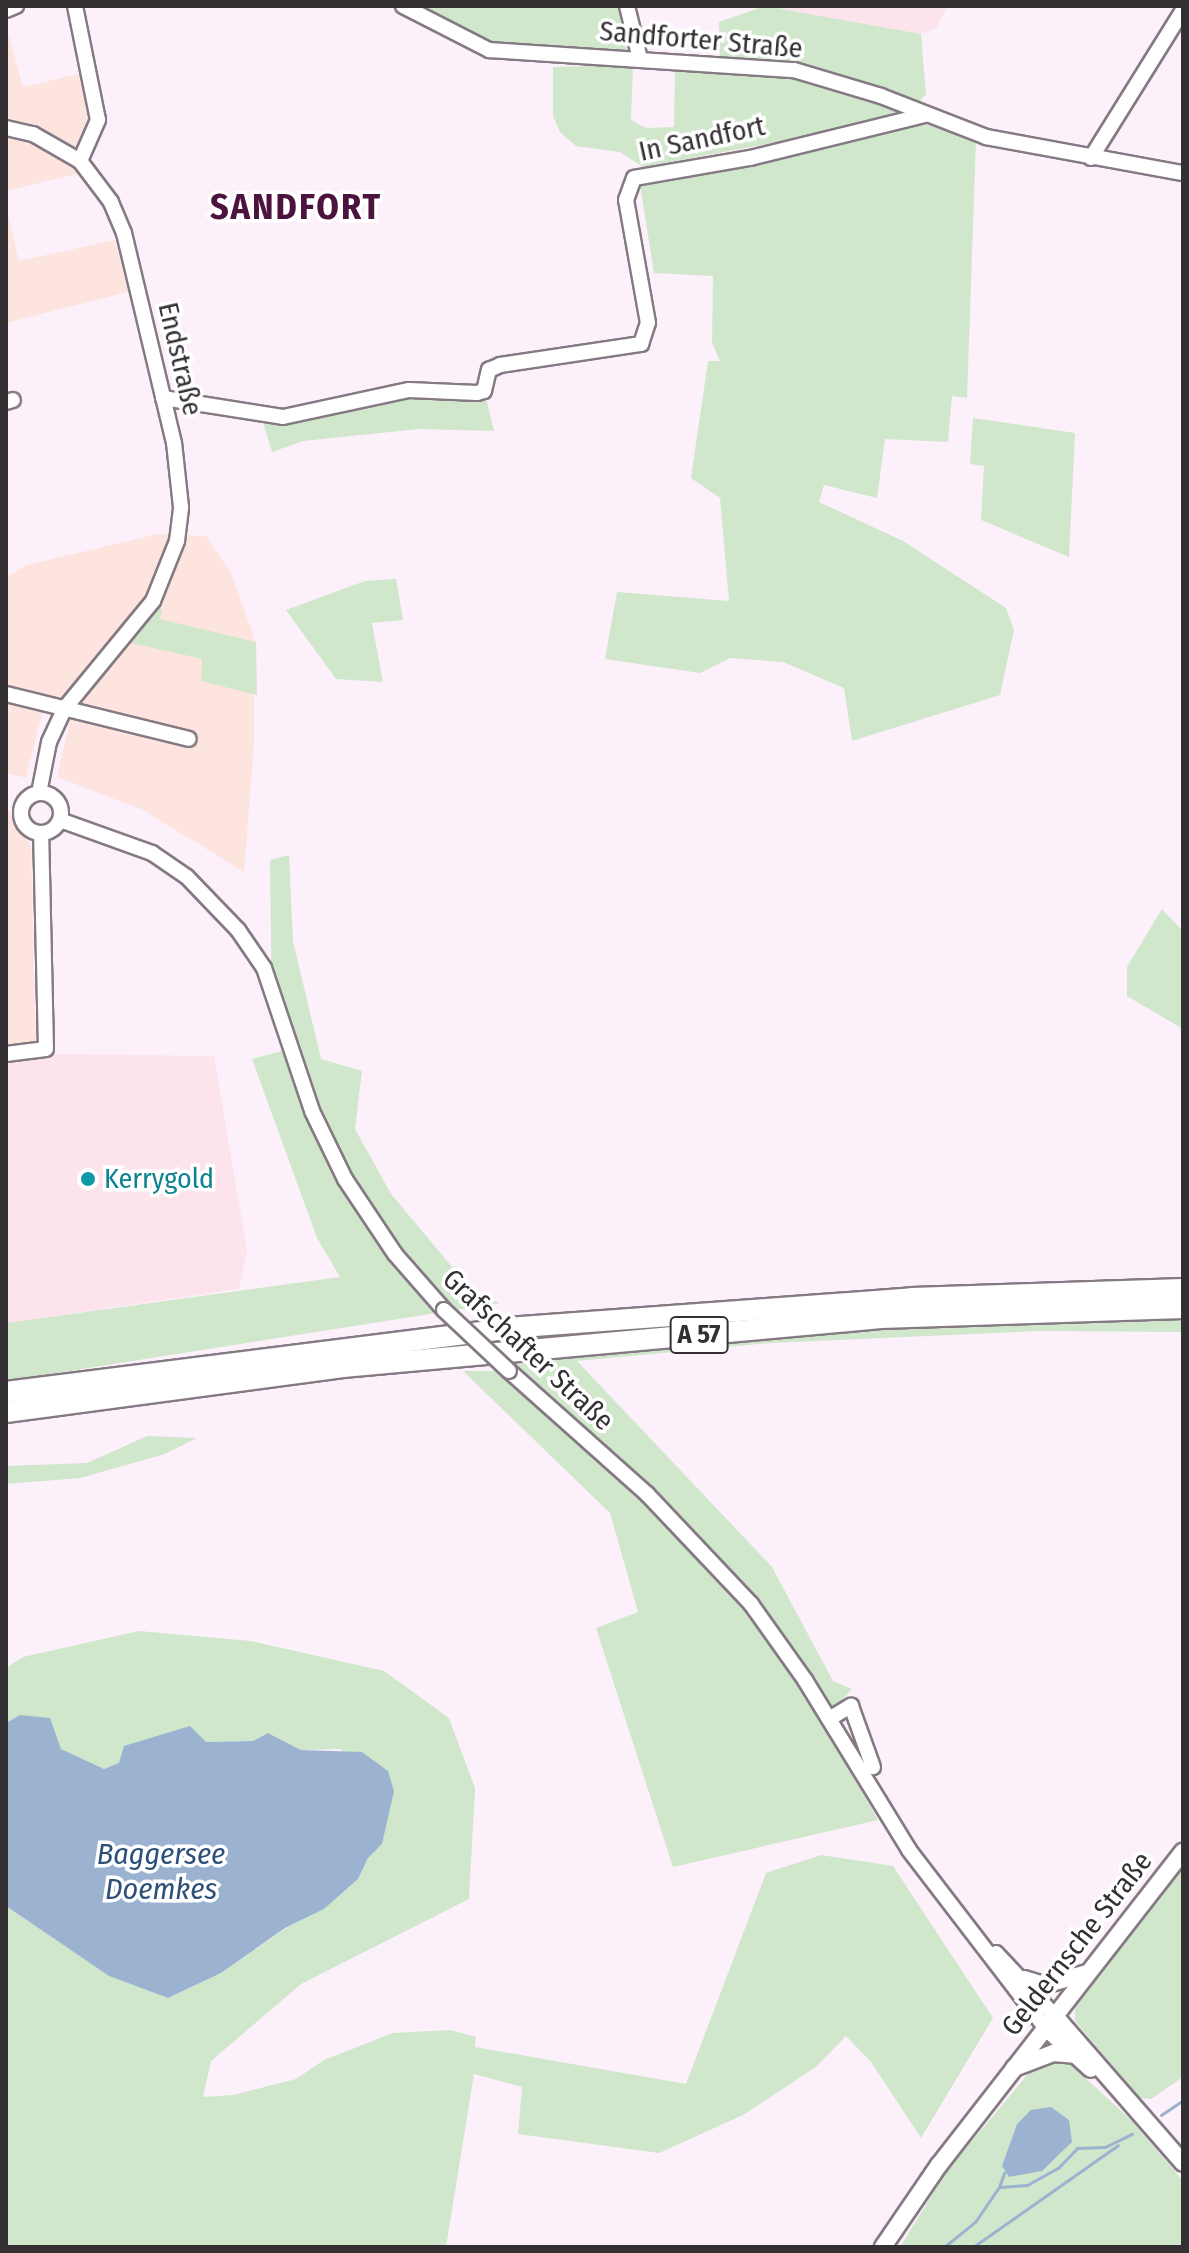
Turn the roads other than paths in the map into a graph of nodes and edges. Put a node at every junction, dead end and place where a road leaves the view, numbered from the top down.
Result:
1 (16, 6) edge
2 (75, 6) edge
3 (403, 6) edge
4 (627, 6) edge
5 (6, 10) edge
6 (1183, 10) edge
7 (640, 59) junction
8 (925, 115) junction
9 (6, 128) edge
10 (1091, 158) junction
11 (80, 161) junction
12 (1183, 173) edge
13 (163, 398) junction
14 (6, 694) edge
15 (65, 708) junction
16 (189, 739) dead end
17 (39, 793) junction
18 (6, 802) edge
19 (22, 808) junction
20 (60, 820) junction
21 (41, 834) junction
22 (6, 1054) edge
23 (1183, 1289) edge
24 (1183, 1308) edge
25 (6, 1392) edge
26 (6, 1412) edge
27 (829, 1719) junction
28 (873, 1767) dead end
29 (1183, 1852) edge
30 (978, 1937) junction
31 (1087, 1973) junction
32 (1024, 1979) junction
33 (1074, 1990) junction
34 (1050, 2021) junction
35 (1078, 2051) junction
36 (1013, 2068) junction
37 (1183, 2163) edge
38 (883, 2247) edge

1 - 5 street
2 - 11 street
3 - 7 street, Sandforter Straße
4 - 7 street
6 - 10 street
7 - 8 street, Sandforter Straße
8 - 10 street, Sandforter Straße
8 - 13 street, In Sandfort
9 - 11 street
10 - 12 street, Sandforter Straße
11 - 13 street, Endstraße
13 - 15 street, Endstraße
14 - 15 street
15 - 16 street
15 - 17 street, Endstraße
17 - 19 street
17 - 20 street
18 - 19 street
19 - 21 street
20 - 21 street
20 - 27 street, Grafschafter Straße, bridge
21 - 22 street
23 - 25 highway, A 57
24 - 26 highway, A 57
27 - 28 street
27 - 30 street, Grafschafter Straße
29 - 31 main road, Geldernsche Straße
30 - 32 street, Grafschafter Straße
30 - 34 street, Grafschafter Straße
31 - 32 main road
31 - 33 main road, Geldernsche Straße
32 - 34 street, Grafschafter Straße
33 - 34 main road, Geldernsche Straße
33 - 35 main road
34 - 35 main road
34 - 36 main road, Geldernsche Straße
35 - 36 main road, Geldernsche Straße
35 - 37 main road
36 - 38 main road, Geldernsche Straße

